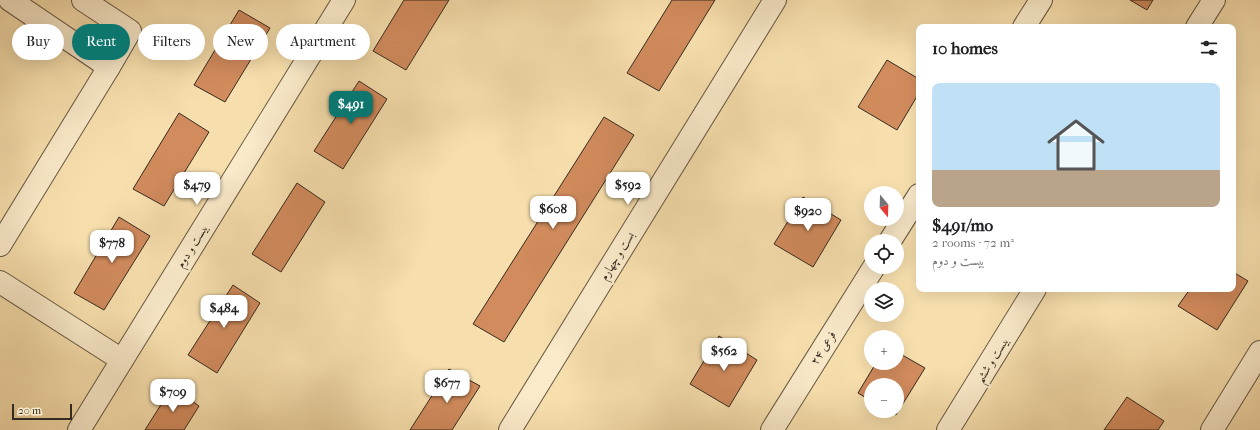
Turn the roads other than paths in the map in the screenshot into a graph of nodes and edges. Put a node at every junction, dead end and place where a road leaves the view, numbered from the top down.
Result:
1 (10, 0) edge
2 (83, 0) edge
3 (344, 0) edge
4 (774, 0) edge
5 (1041, 0) edge
6 (1214, 0) edge
7 (1026, 24) edge
8 (1199, 24) edge
9 (109, 66) junction
10 (916, 200) edge
11 (894, 234) edge
12 (0, 245) edge
13 (870, 274) edge
14 (0, 282) edge
15 (1033, 292) edge
16 (1260, 352) edge
17 (122, 360) junction
18 (79, 430) edge
19 (510, 430) edge
20 (772, 430) edge
21 (948, 430) edge
22 (1212, 430) edge

1 - 9 street
2 - 9 street
3 - 17 street, بیست و دوم
4 - 19 street, بست و چهارم
5 - 7 street
6 - 8 street
9 - 12 street
10 - 11 street
13 - 20 street, فرعی ۲۴
14 - 17 street
15 - 21 street, بیست و ششم
16 - 22 street
17 - 18 street, بیست و دوم

